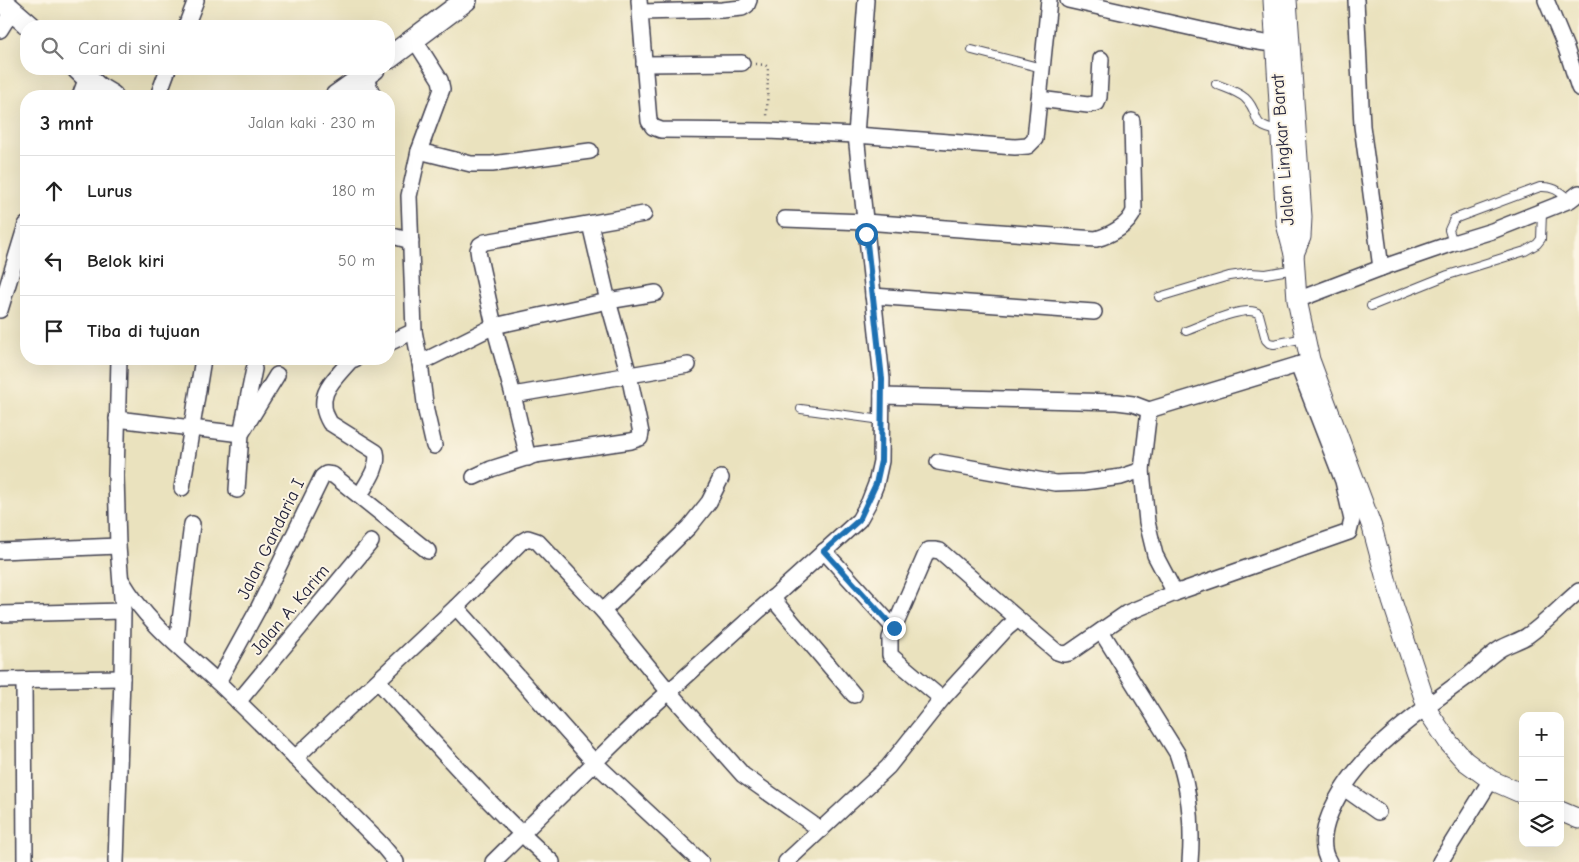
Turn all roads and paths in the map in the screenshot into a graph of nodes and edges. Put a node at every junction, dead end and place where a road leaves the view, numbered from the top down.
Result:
1 (196, 0) edge
2 (466, 0) edge
3 (749, 0) edge
4 (866, 0) edge
5 (1049, 0) edge
6 (1068, 0) edge
7 (1273, 0) edge
8 (1287, 0) edge
9 (1356, 0) edge
10 (1546, 0) edge
11 (640, 6) edge
12 (4, 17) edge
13 (188, 20) edge
14 (20, 23) edge
15 (414, 39) junction
16 (1283, 42) junction
17 (972, 50) dead end
18 (395, 53) edge
19 (1101, 59) dead end
20 (742, 63) joint
21 (644, 64) junction
22 (1042, 68) junction
23 (166, 75) edge
24 (365, 75) edge
25 (370, 75) edge
26 (81, 81) edge
27 (1216, 84) dead end
28 (1579, 88) edge
29 (100, 90) edge
30 (160, 90) edge
31 (344, 90) edge
32 (372, 90) edge
33 (1039, 98) junction
34 (1132, 121) dead end
35 (766, 131) junction
36 (1281, 132) junction
37 (856, 135) junction
38 (590, 150) dead end
39 (419, 151) junction
40 (1575, 197) edge
41 (1542, 212) junction
42 (644, 214) dead end
43 (784, 219) dead end
44 (865, 222) junction
45 (590, 224) junction
46 (395, 237) edge
47 (411, 241) junction
48 (1453, 243) junction
49 (20, 245) edge
50 (1295, 261) junction
51 (1381, 268) junction
52 (656, 293) dead end
53 (873, 296) junction
54 (1159, 297) dead end
55 (1297, 300) junction
56 (608, 301) junction
57 (1372, 306) dead end
58 (0, 310) edge
59 (1094, 312) dead end
60 (494, 326) junction
61 (414, 331) junction
62 (1186, 331) dead end
63 (1305, 338) junction
64 (395, 340) edge
65 (420, 363) junction
66 (1304, 363) junction
67 (119, 365) edge
68 (202, 365) edge
69 (348, 365) edge
70 (688, 365) dead end
71 (254, 370) dead end
72 (277, 375) dead end
73 (628, 375) junction
74 (512, 395) junction
75 (882, 396) junction
76 (801, 409) dead end
77 (1149, 410) junction
78 (117, 419) junction
79 (882, 420) junction
80 (191, 428) junction
81 (241, 434) junction
82 (434, 446) dead end
83 (528, 458) junction
84 (938, 462) dead end
85 (1142, 470) junction
86 (474, 477) dead end
87 (721, 478) dead end
88 (182, 488) dead end
89 (237, 490) dead end
90 (360, 495) junction
91 (192, 524) dead end
92 (371, 542) dead end
93 (118, 546) junction
94 (0, 550) edge
95 (428, 550) dead end
96 (824, 551) junction
97 (121, 580) junction
98 (1579, 591) edge
99 (1176, 593) junction
100 (772, 598) junction
101 (456, 606) junction
102 (123, 611) junction
103 (603, 611) junction
104 (0, 614) edge
105 (1018, 619) junction
106 (894, 628) junction
107 (1100, 630) junction
108 (177, 645) junction
109 (122, 678) junction
110 (0, 680) edge
111 (24, 680) junction
112 (378, 680) junction
113 (218, 682) junction
114 (670, 692) junction
115 (854, 695) dead end
116 (942, 699) junction
117 (238, 702) junction
118 (1426, 705) junction
119 (295, 758) junction
120 (595, 763) junction
121 (1490, 780) junction
122 (1344, 788) junction
123 (1519, 792) edge
124 (1378, 812) dead end
125 (1564, 813) edge
126 (1579, 819) edge
127 (821, 830) junction
128 (521, 834) junction
129 (25, 862) edge
130 (116, 862) edge
131 (396, 862) edge
132 (493, 862) edge
133 (552, 862) edge
134 (701, 862) edge
135 (786, 862) edge
136 (1190, 862) edge
137 (1329, 862) edge
138 (1440, 862) edge

1 - 13 street
2 - 15 main road
3 - 11 street
4 - 37 street
5 - 22 street
6 - 16 street
7 - 16 street, Jalan Lingkar Barat
8 - 16 street, Jalan Lingkar Barat
9 - 51 street
10 - 28 street
11 - 21 street
12 - 14 main road
15 - 18 main road
15 - 39 street
16 - 36 street, Jalan Lingkar Barat
16 - 50 street, Jalan Lingkar Barat
17 - 22 lane
19 - 33 street
20 - 21 street
20 - 35 path
21 - 35 street
22 - 33 street
23 - 30 street
24 - 31 main road
25 - 32 street
26 - 29 main road
27 - 36 lane
33 - 37 street
34 - 44 street
35 - 37 street
36 - 50 street, Jalan Lingkar Barat
37 - 44 street
38 - 39 street
39 - 47 street
40 - 41 street
40 - 48 lane
41 - 48 street
41 - 57 lane
42 - 45 street
43 - 44 street
44 - 53 street
45 - 56 street
45 - 60 street
46 - 47 street
47 - 61 street
48 - 51 street
49 - 58 street
50 - 54 lane
50 - 55 street
51 - 55 street
52 - 56 street
53 - 59 street
53 - 75 street
55 - 63 street
56 - 60 street
56 - 73 street
60 - 65 street
60 - 74 street
61 - 64 street
61 - 65 street
62 - 63 lane
63 - 66 street
65 - 82 street
66 - 77 street
66 - 99 street
66 - 118 street
67 - 78 street
68 - 80 street
69 - 90 street
70 - 73 street
71 - 81 street
72 - 81 street
73 - 74 street
73 - 83 street
74 - 83 street
75 - 77 street
75 - 79 street
76 - 79 lane
77 - 85 street
78 - 80 street
78 - 93 street
79 - 96 street
80 - 81 street
80 - 88 street
81 - 89 street
83 - 86 street
84 - 85 street
85 - 99 street
87 - 103 street
90 - 95 street, Jalan Gandaria I
90 - 113 street, Jalan Gandaria I
91 - 108 street
92 - 117 street, Jalan A. Karim
93 - 94 street
93 - 97 street
96 - 100 street
96 - 106 street
97 - 102 street
97 - 108 street
98 - 118 street
99 - 107 street
100 - 114 street
100 - 115 street
101 - 103 street
101 - 112 street
101 - 120 street
102 - 104 street
102 - 109 street
103 - 114 street
105 - 106 street
105 - 107 street
105 - 116 street
106 - 116 street
107 - 136 street
108 - 113 street
109 - 111 street
109 - 130 street
110 - 111 street
111 - 129 street
112 - 119 street
112 - 128 street
113 - 117 street
114 - 120 street
114 - 127 street
116 - 127 street
117 - 119 street
118 - 121 street
118 - 122 street
119 - 131 street
120 - 128 street
120 - 134 street
121 - 123 street
121 - 138 street
122 - 124 street
122 - 137 street
125 - 126 street
127 - 135 street
128 - 132 street
128 - 133 street

